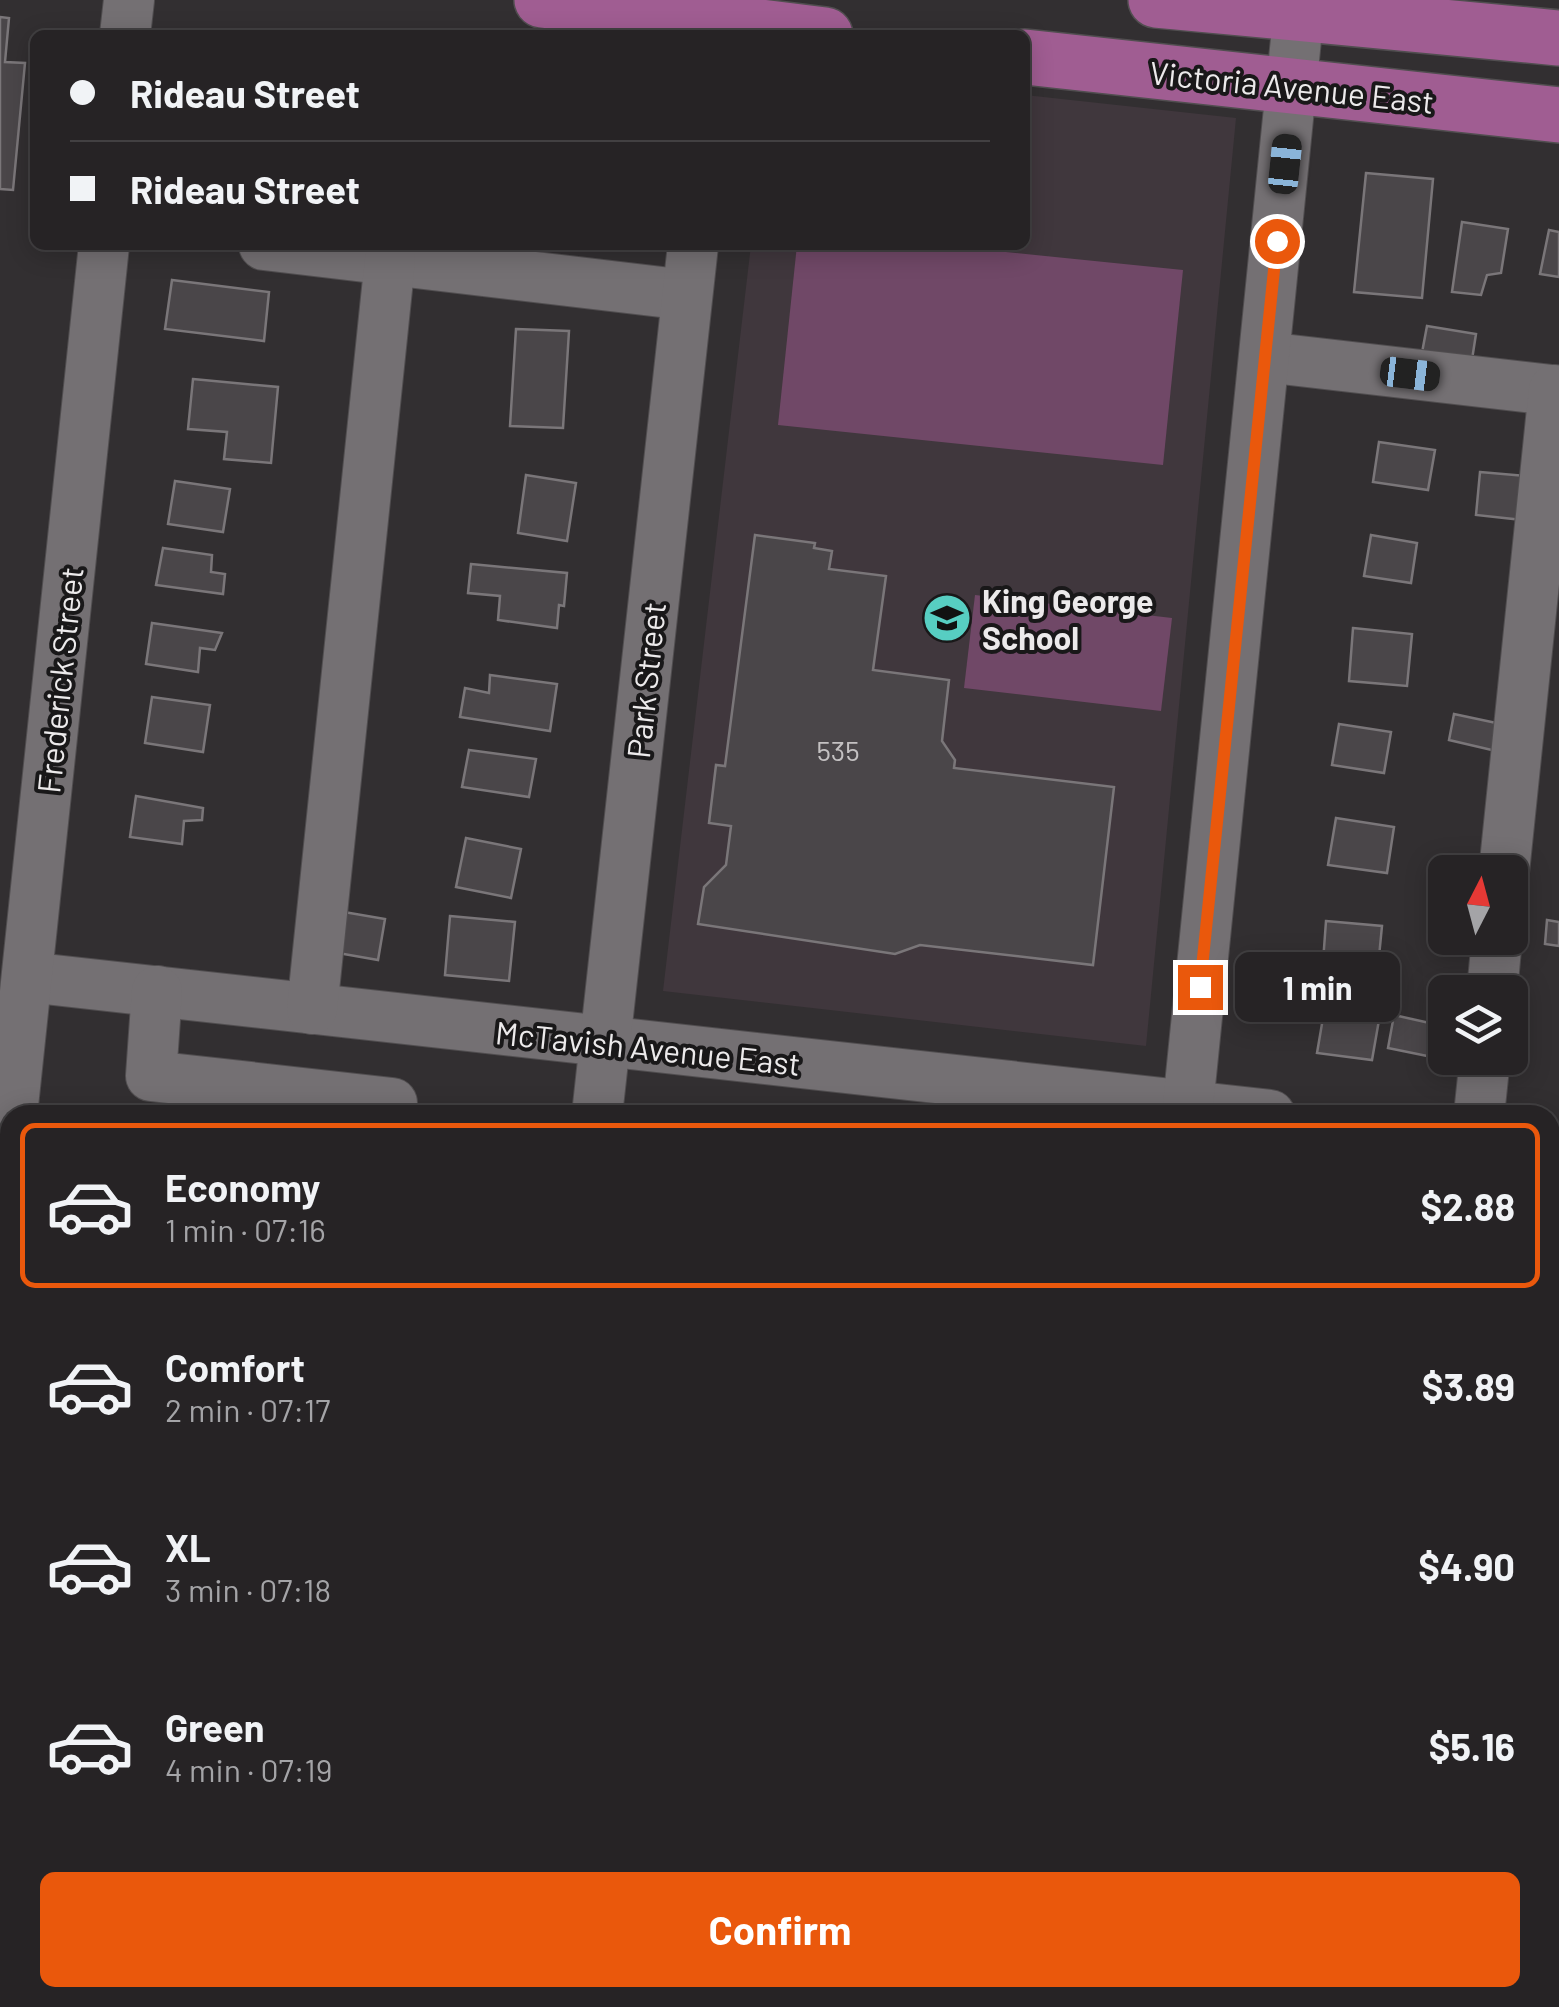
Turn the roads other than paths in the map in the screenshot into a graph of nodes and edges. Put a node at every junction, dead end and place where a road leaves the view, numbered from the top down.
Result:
1 (129, 0) edge
2 (542, 0) edge
3 (1156, 0) edge
4 (1300, 8) edge
5 (718, 19) edge
6 (126, 30) edge
7 (792, 30) edge
8 (1559, 38) edge
9 (1030, 58) edge
10 (1292, 87) junction
11 (1559, 116) edge
12 (103, 250) edge
13 (306, 250) edge
14 (692, 250) edge
15 (390, 260) junction
16 (687, 295) junction
17 (1266, 357) junction
18 (1556, 390) edge
19 (1506, 855) edge
20 (27, 977) junction
21 (157, 991) junction
22 (312, 1010) junction
23 (604, 1043) junction
24 (1483, 1075) edge
25 (895, 1095) edge
26 (392, 1103) dead end
27 (13, 1105) edge
28 (598, 1105) edge
29 (1090, 1105) edge
30 (1189, 1105) edge
31 (1480, 1105) edge

1 - 6 street
2 - 5 main road
3 - 4 main road
4 - 8 main road
4 - 10 street
5 - 7 main road
9 - 10 main road, Victoria Avenue East
10 - 11 main road, Victoria Avenue East
10 - 17 street
12 - 20 street, Frederick Street
13 - 15 street
14 - 16 street, Park Street
15 - 16 street
15 - 22 street
16 - 23 street, Park Street
17 - 18 street
17 - 30 street
18 - 19 street
20 - 21 street, McTavish Avenue East
20 - 27 street, Frederick Street
21 - 22 street, McTavish Avenue East
21 - 26 street
22 - 23 street, McTavish Avenue East
23 - 25 street, McTavish Avenue East
23 - 28 street, Park Street
24 - 31 street
25 - 29 street, McTavish Avenue East

